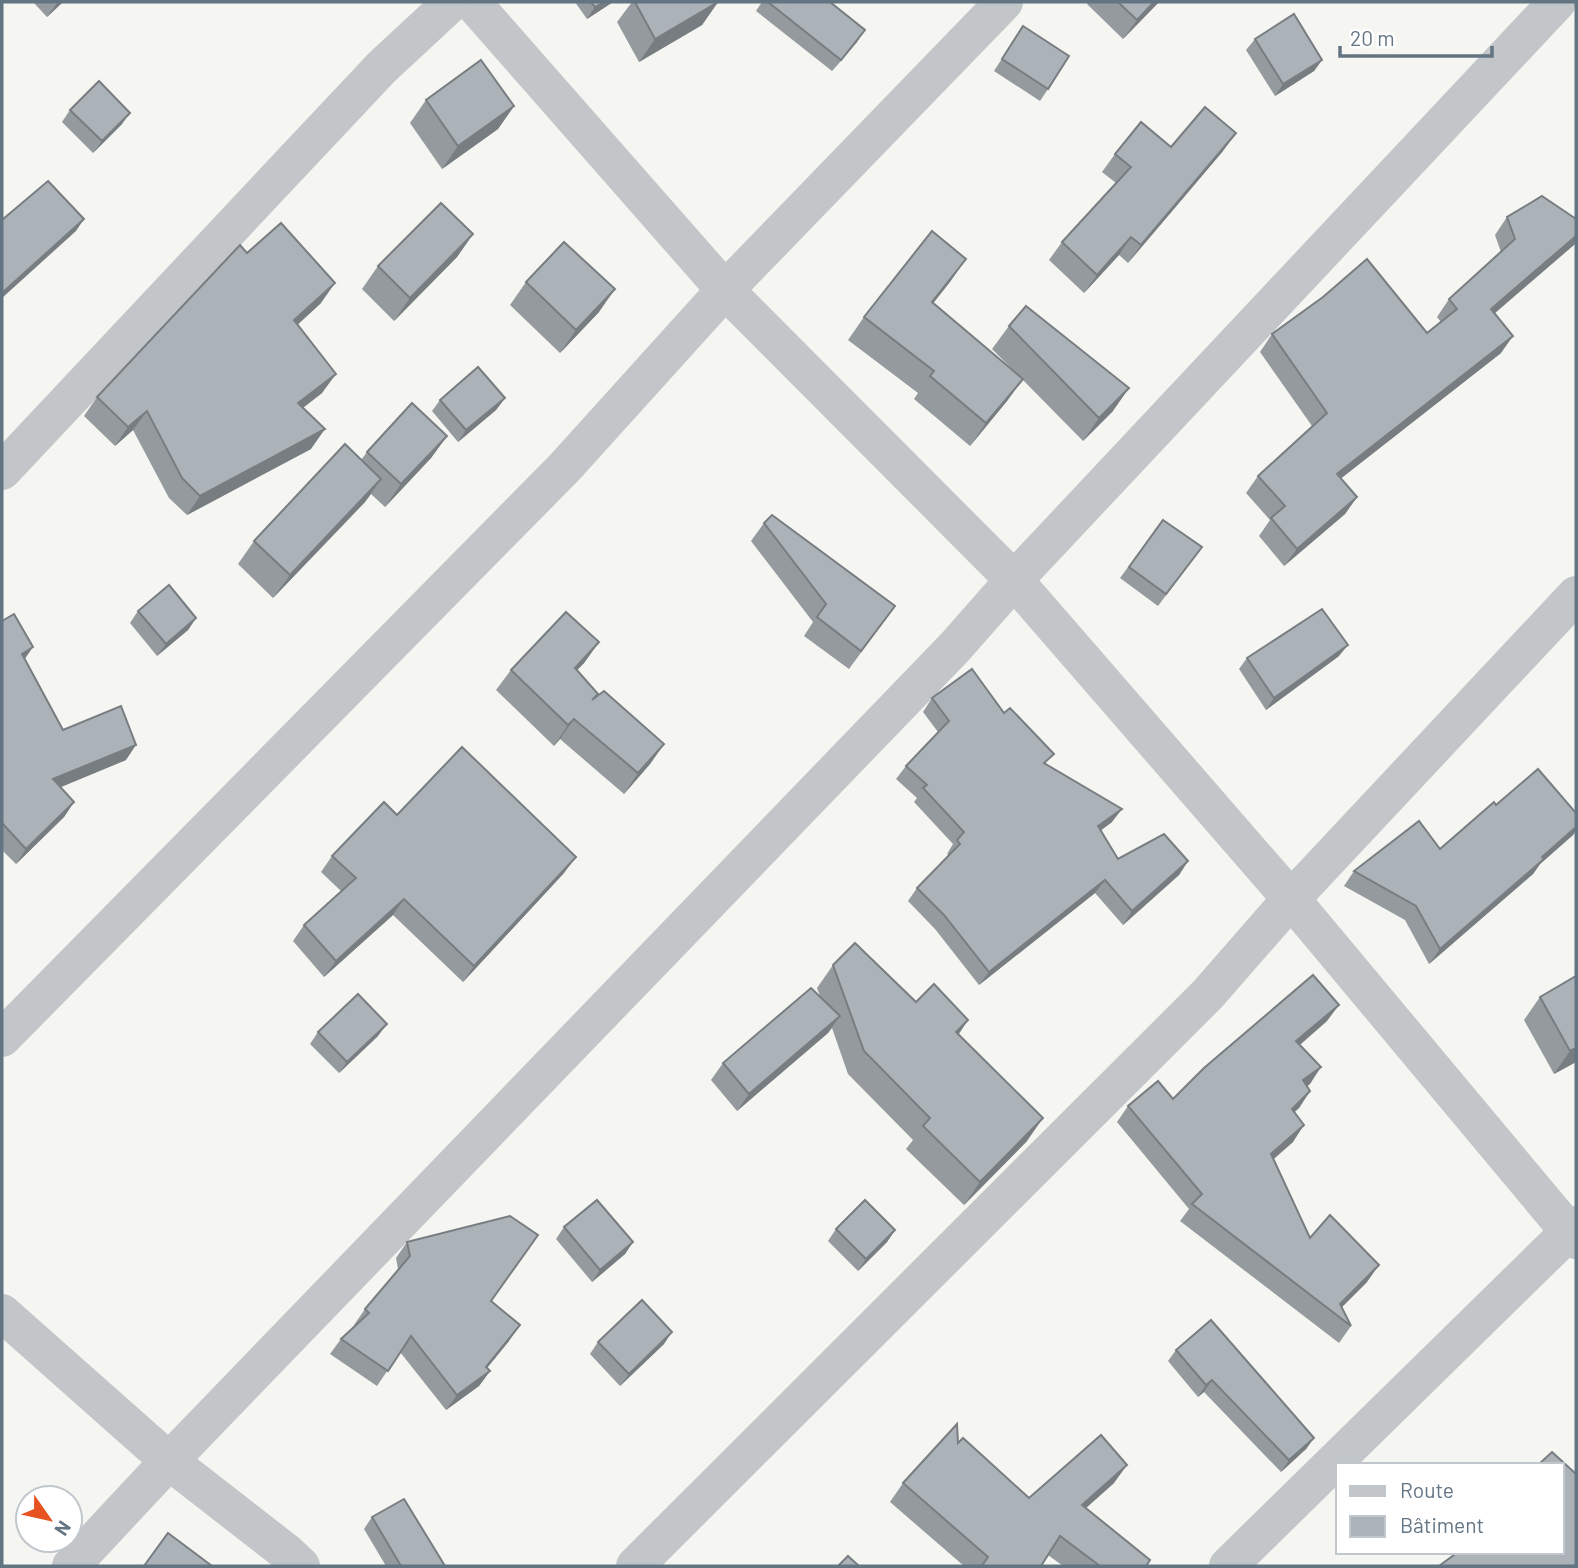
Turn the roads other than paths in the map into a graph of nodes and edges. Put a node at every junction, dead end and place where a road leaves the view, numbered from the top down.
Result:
1 (452, 2) edge
2 (472, 2) edge
3 (1004, 2) edge
4 (1557, 2) edge
5 (725, 290) junction
6 (2, 471) edge
7 (1014, 580) junction
8 (1576, 595) edge
9 (1291, 899) junction
10 (2, 1038) edge
11 (1574, 1232) edge
12 (2, 1314) edge
13 (169, 1461) junction
14 (71, 1566) edge
15 (301, 1566) edge
16 (635, 1566) edge
17 (1228, 1566) edge

1 - 6 street
2 - 5 street
3 - 5 street
4 - 7 street
5 - 7 street
5 - 10 street
7 - 9 street
7 - 13 street
8 - 9 street
9 - 11 street
9 - 16 street
11 - 17 street
12 - 13 street
13 - 14 street
13 - 15 street

